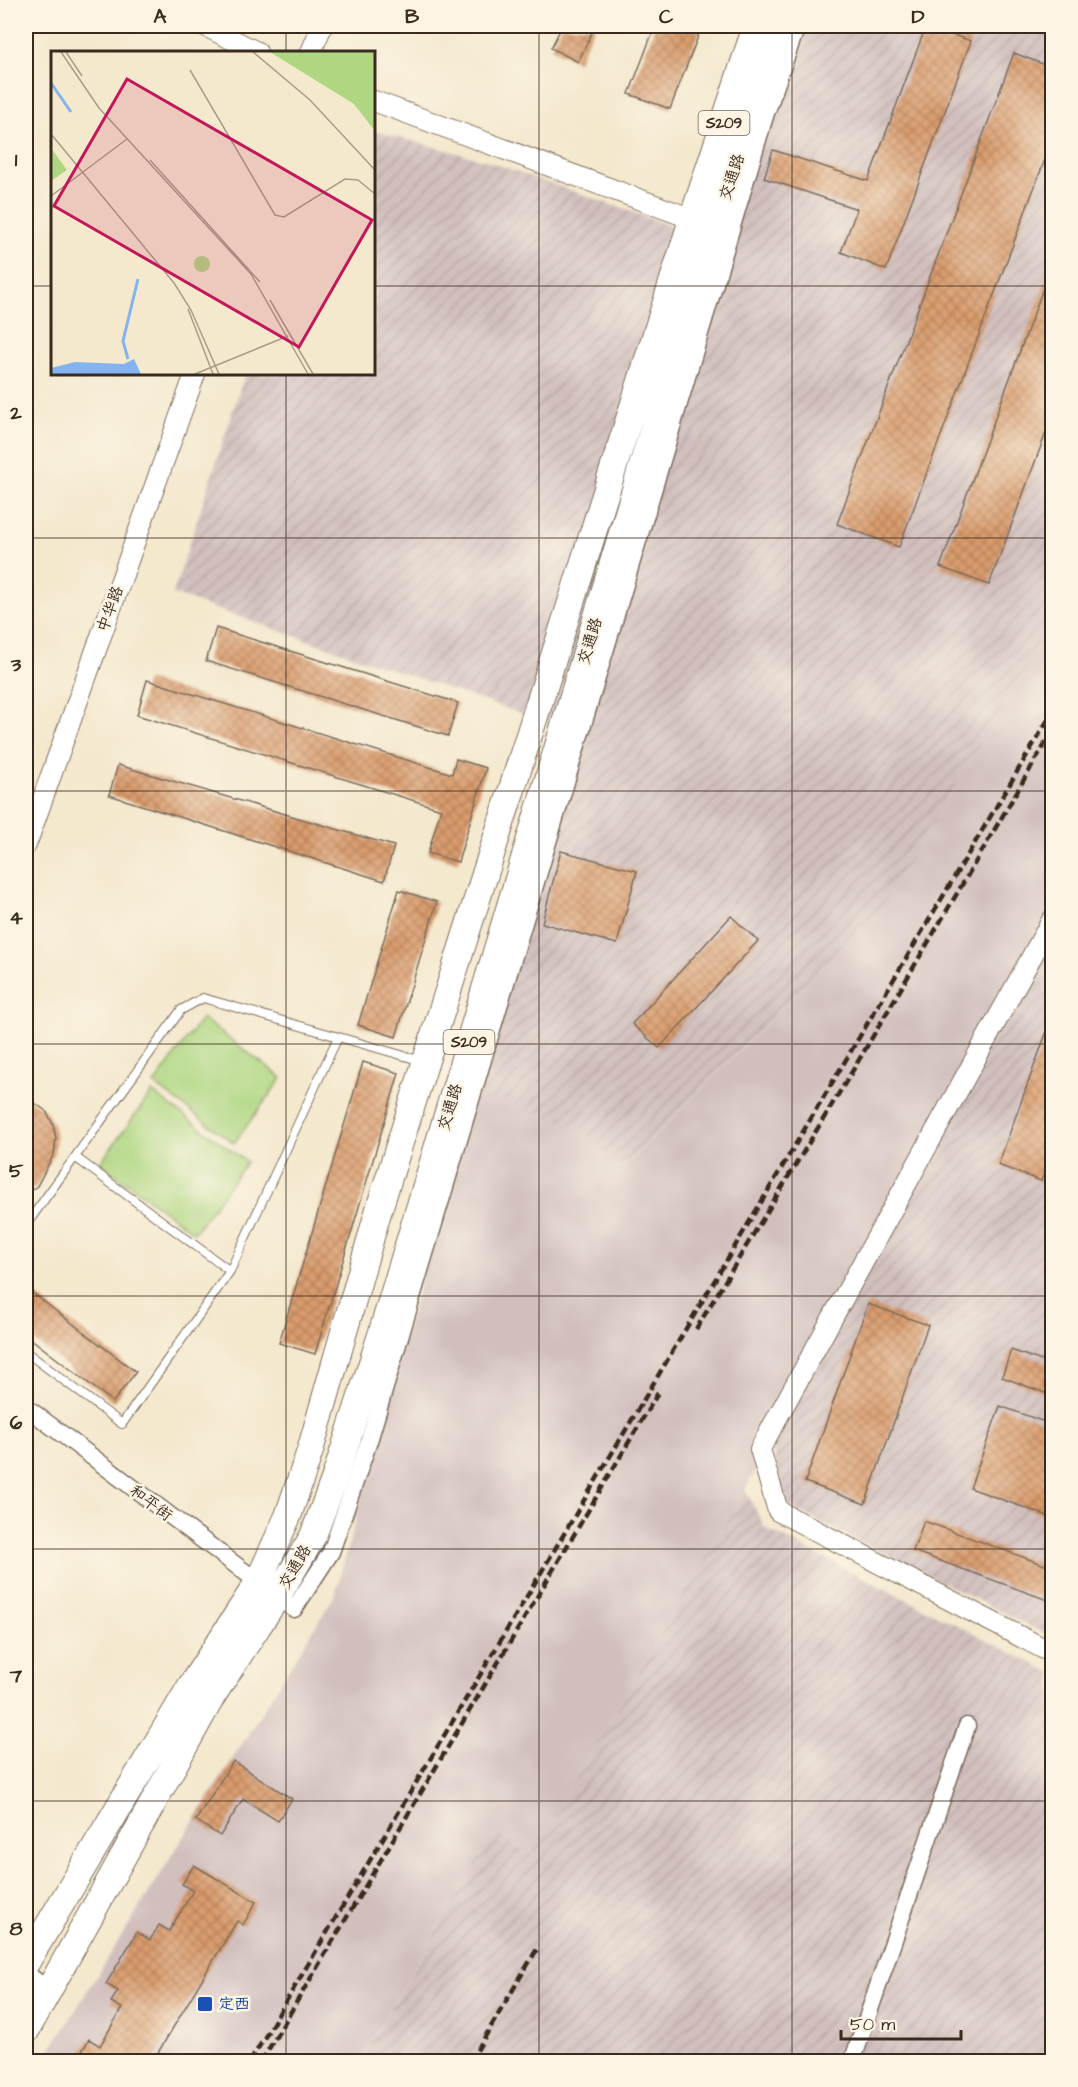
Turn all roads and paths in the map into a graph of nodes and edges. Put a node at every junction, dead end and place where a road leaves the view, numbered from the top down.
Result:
1 (205, 26) edge
2 (322, 26) edge
3 (756, 26) edge
4 (782, 26) edge
5 (796, 26) edge
6 (255, 51) edge
7 (311, 51) edge
8 (375, 101) edge
9 (703, 224) junction
10 (195, 375) edge
11 (26, 845) edge
12 (1052, 924) edge
13 (338, 1037) junction
14 (426, 1062) junction
15 (75, 1157) junction
16 (26, 1225) edge
17 (230, 1271) junction
18 (26, 1352) edge
19 (26, 1407) edge
20 (276, 1597) junction
21 (1053, 1653) edge
22 (967, 1726) dead end
23 (26, 1963) edge
24 (26, 1977) edge
25 (38, 2000) edge
26 (26, 2031) edge
27 (26, 2059) edge
28 (30, 2061) edge
29 (852, 2061) edge

1 - 6 street
2 - 7 street
3 - 9 main road, 交通路 / S209
4 - 9 main road, 交通路 / S209
5 - 20 street
8 - 9 street
9 - 14 main road, 交通路 / S209
9 - 20 main road, 交通路 / S209
10 - 11 street, 中华路
12 - 21 street
13 - 14 lane
13 - 15 lane
13 - 17 lane
14 - 20 main road, 交通路 / S209
15 - 16 lane
15 - 17 lane
17 - 18 lane
19 - 20 street, 和平街
20 - 23 main road, 交通路 / S209
20 - 25 main road, 交通路 / S209
22 - 29 street
24 - 25 main road
25 - 26 main road, 交通路 / S209
27 - 28 path

